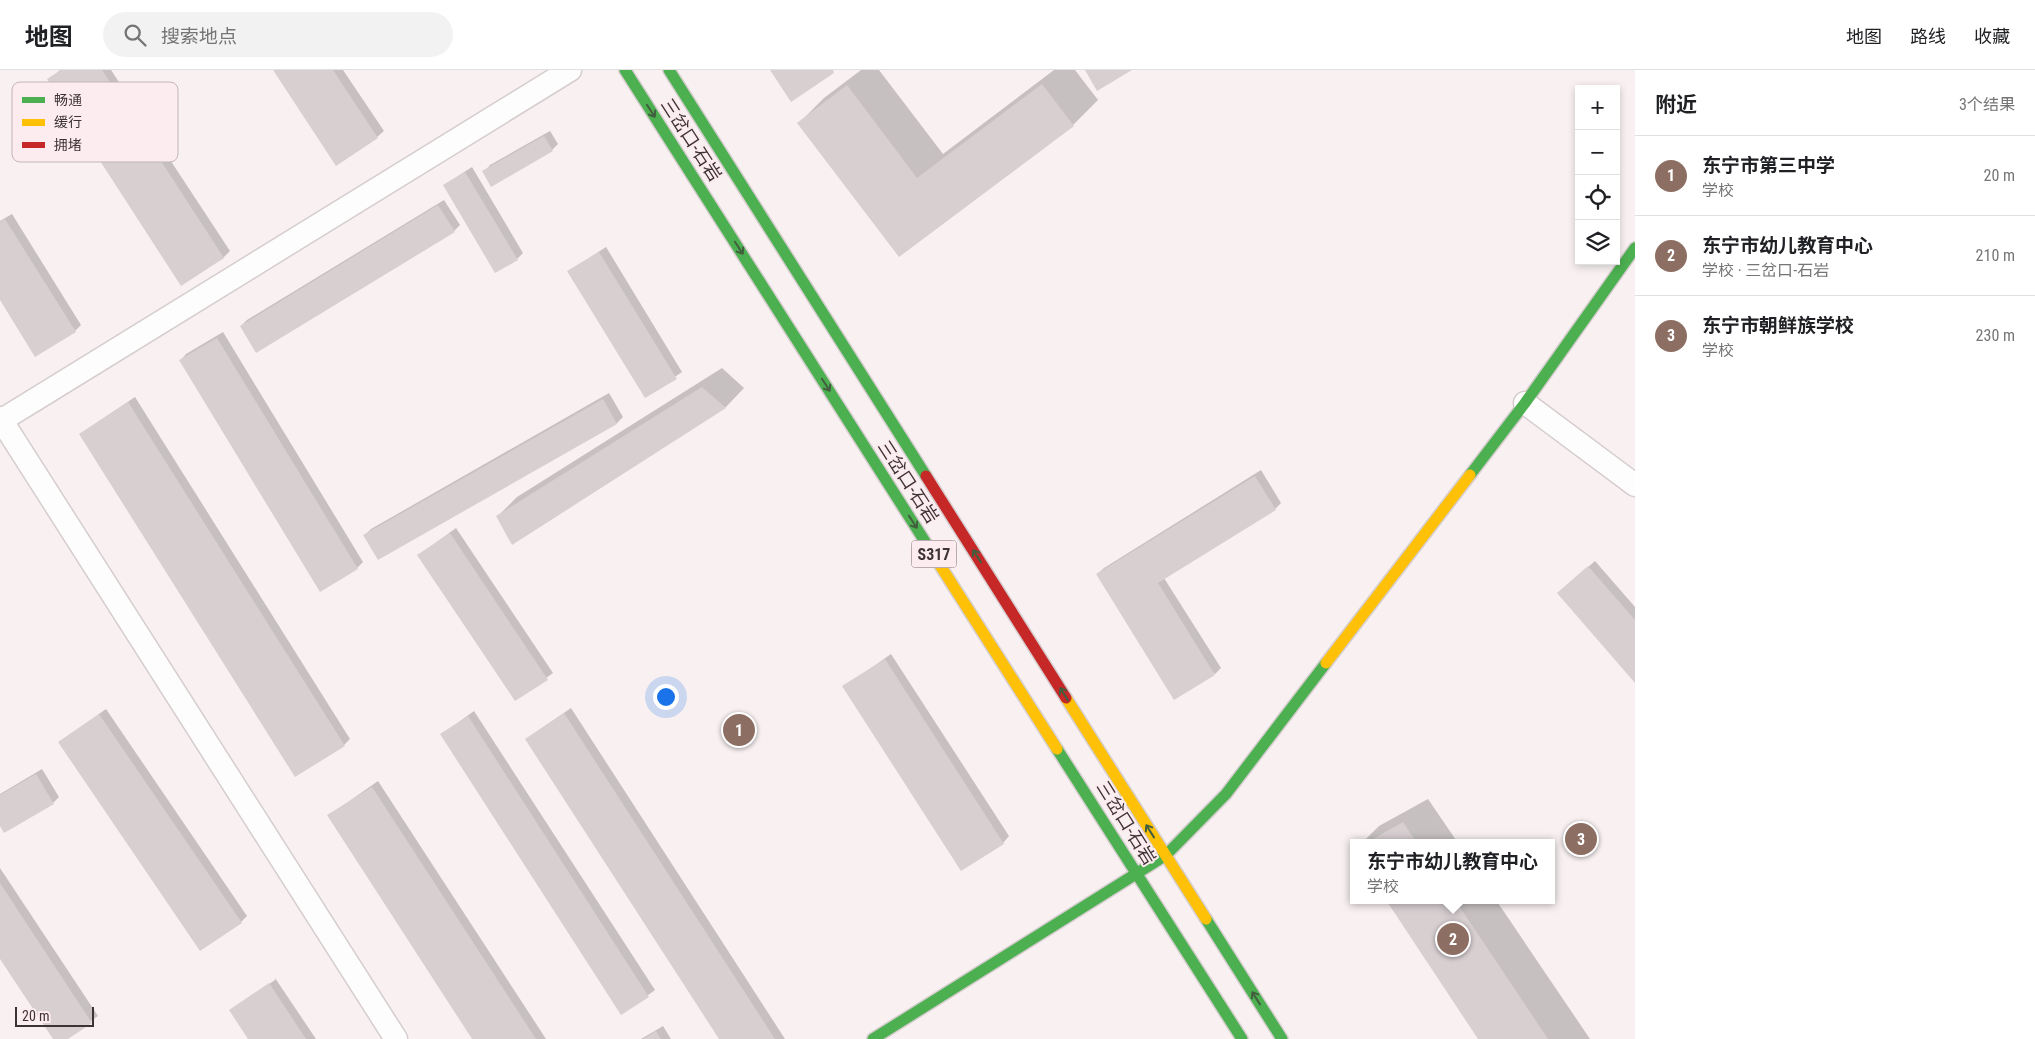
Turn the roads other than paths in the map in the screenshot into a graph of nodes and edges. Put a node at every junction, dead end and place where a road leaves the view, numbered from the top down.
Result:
1 (570, 70) edge
2 (625, 70) edge
3 (669, 70) edge
4 (1635, 248) edge
5 (1525, 403) junction
6 (1, 419) edge
7 (1635, 485) edge
8 (1166, 855) junction
9 (1137, 873) junction
10 (396, 1039) edge
11 (873, 1039) edge
12 (1242, 1039) edge
13 (1282, 1039) edge

1 - 6 street
2 -> 9 main road, 三岔口-石岩 / S317
8 -> 3 main road, 三岔口-石岩 / S317
4 - 5 main road
5 - 7 street
5 - 8 main road
6 - 10 street
8 - 9 main road
13 -> 8 main road, 三岔口-石岩 / S317
9 - 11 main road
9 - 12 main road, 三岔口-石岩 / S317

